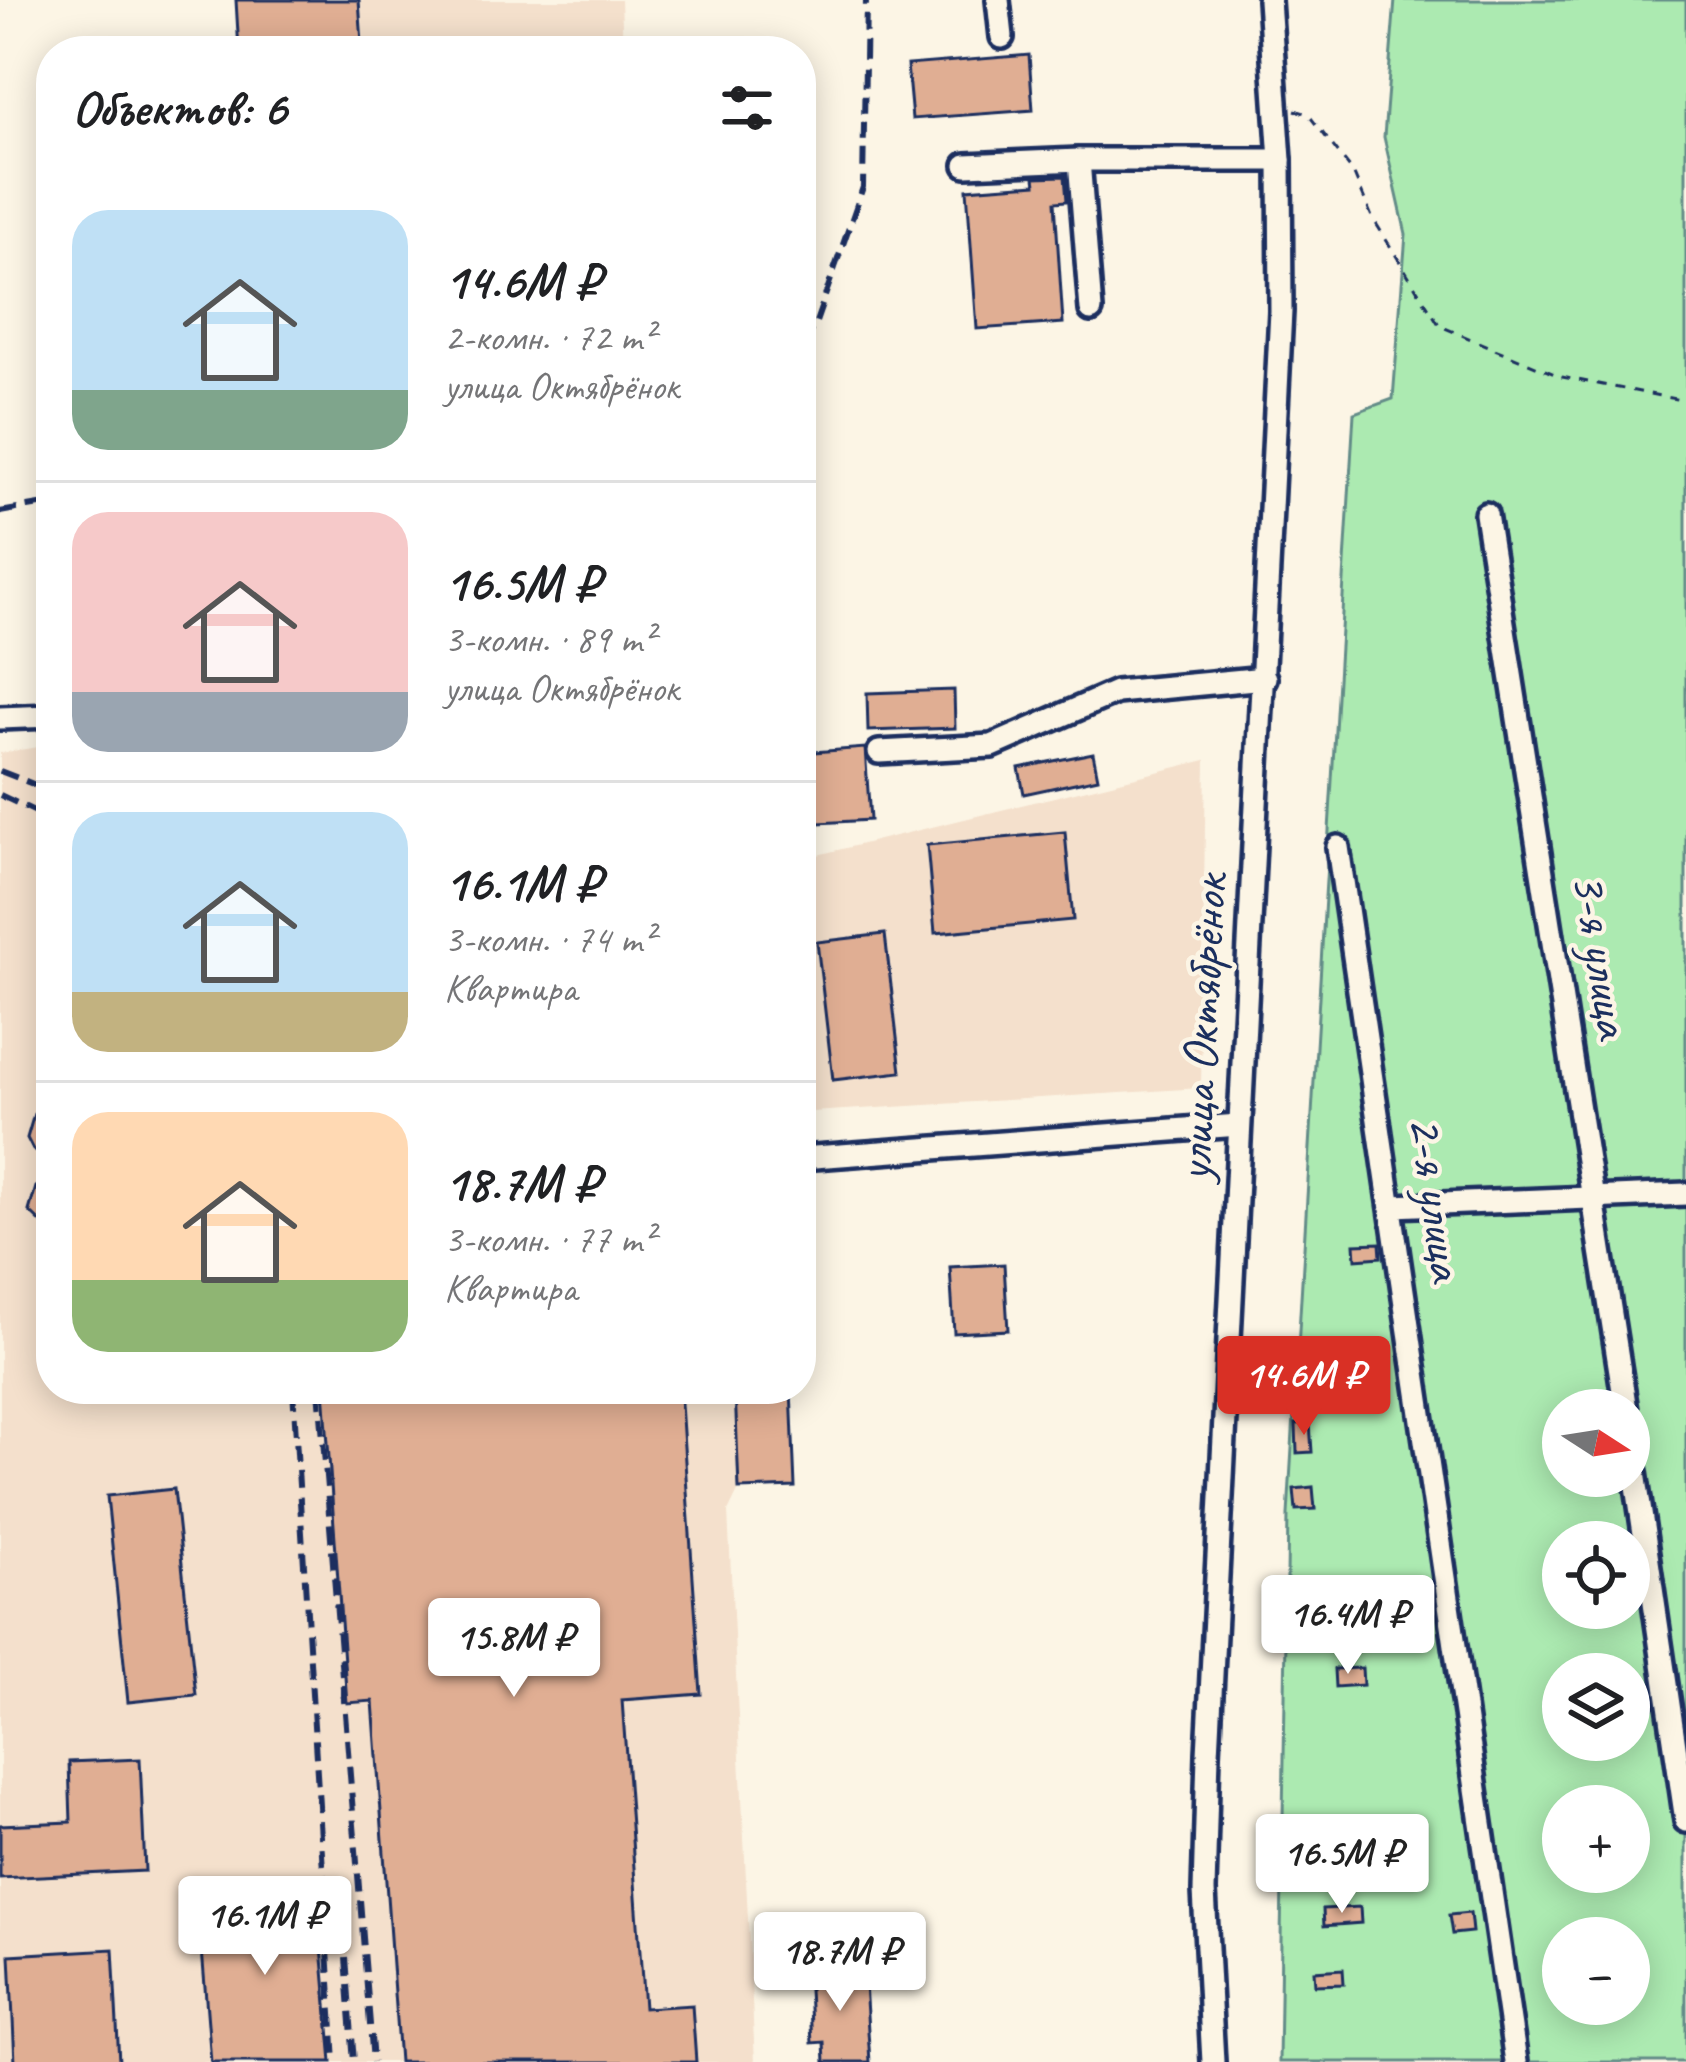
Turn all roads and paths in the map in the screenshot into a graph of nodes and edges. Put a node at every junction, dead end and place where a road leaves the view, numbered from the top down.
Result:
1 (998, 0) edge
2 (1270, 0) edge
3 (1002, 37) dead end
4 (1276, 104) junction
5 (1079, 160) junction
6 (1280, 160) junction
7 (966, 165) dead end
8 (1091, 310) dead end
9 (1686, 400) edge
10 (1486, 514) dead end
11 (1264, 678) junction
12 (36, 717) edge
13 (0, 718) edge
14 (879, 752) dead end
15 (1338, 847) dead end
16 (1239, 1125) junction
17 (816, 1157) edge
18 (1686, 1194) edge
19 (1595, 1201) junction
20 (1394, 1206) junction
21 (1623, 1389) edge
22 (1639, 1497) edge
23 (1686, 1821) edge
24 (1213, 2062) edge
25 (1516, 2062) edge

1 - 3 street
2 - 4 street, улица Октябрёнок
4 - 6 street, улица Октябрёнок
4 - 9 path
5 - 6 street
5 - 7 street
5 - 8 street
6 - 11 street, улица Октябрёнок
10 - 19 street, 3-я улица
11 - 14 street
11 - 16 street, улица Октябрёнок
12 - 13 street
15 - 20 street, 2-я улица
16 - 17 street
16 - 24 street, улица Октябрёнок
18 - 19 street
19 - 20 street
19 - 21 street, 3-я улица
20 - 25 street, 2-я улица
22 - 23 street

